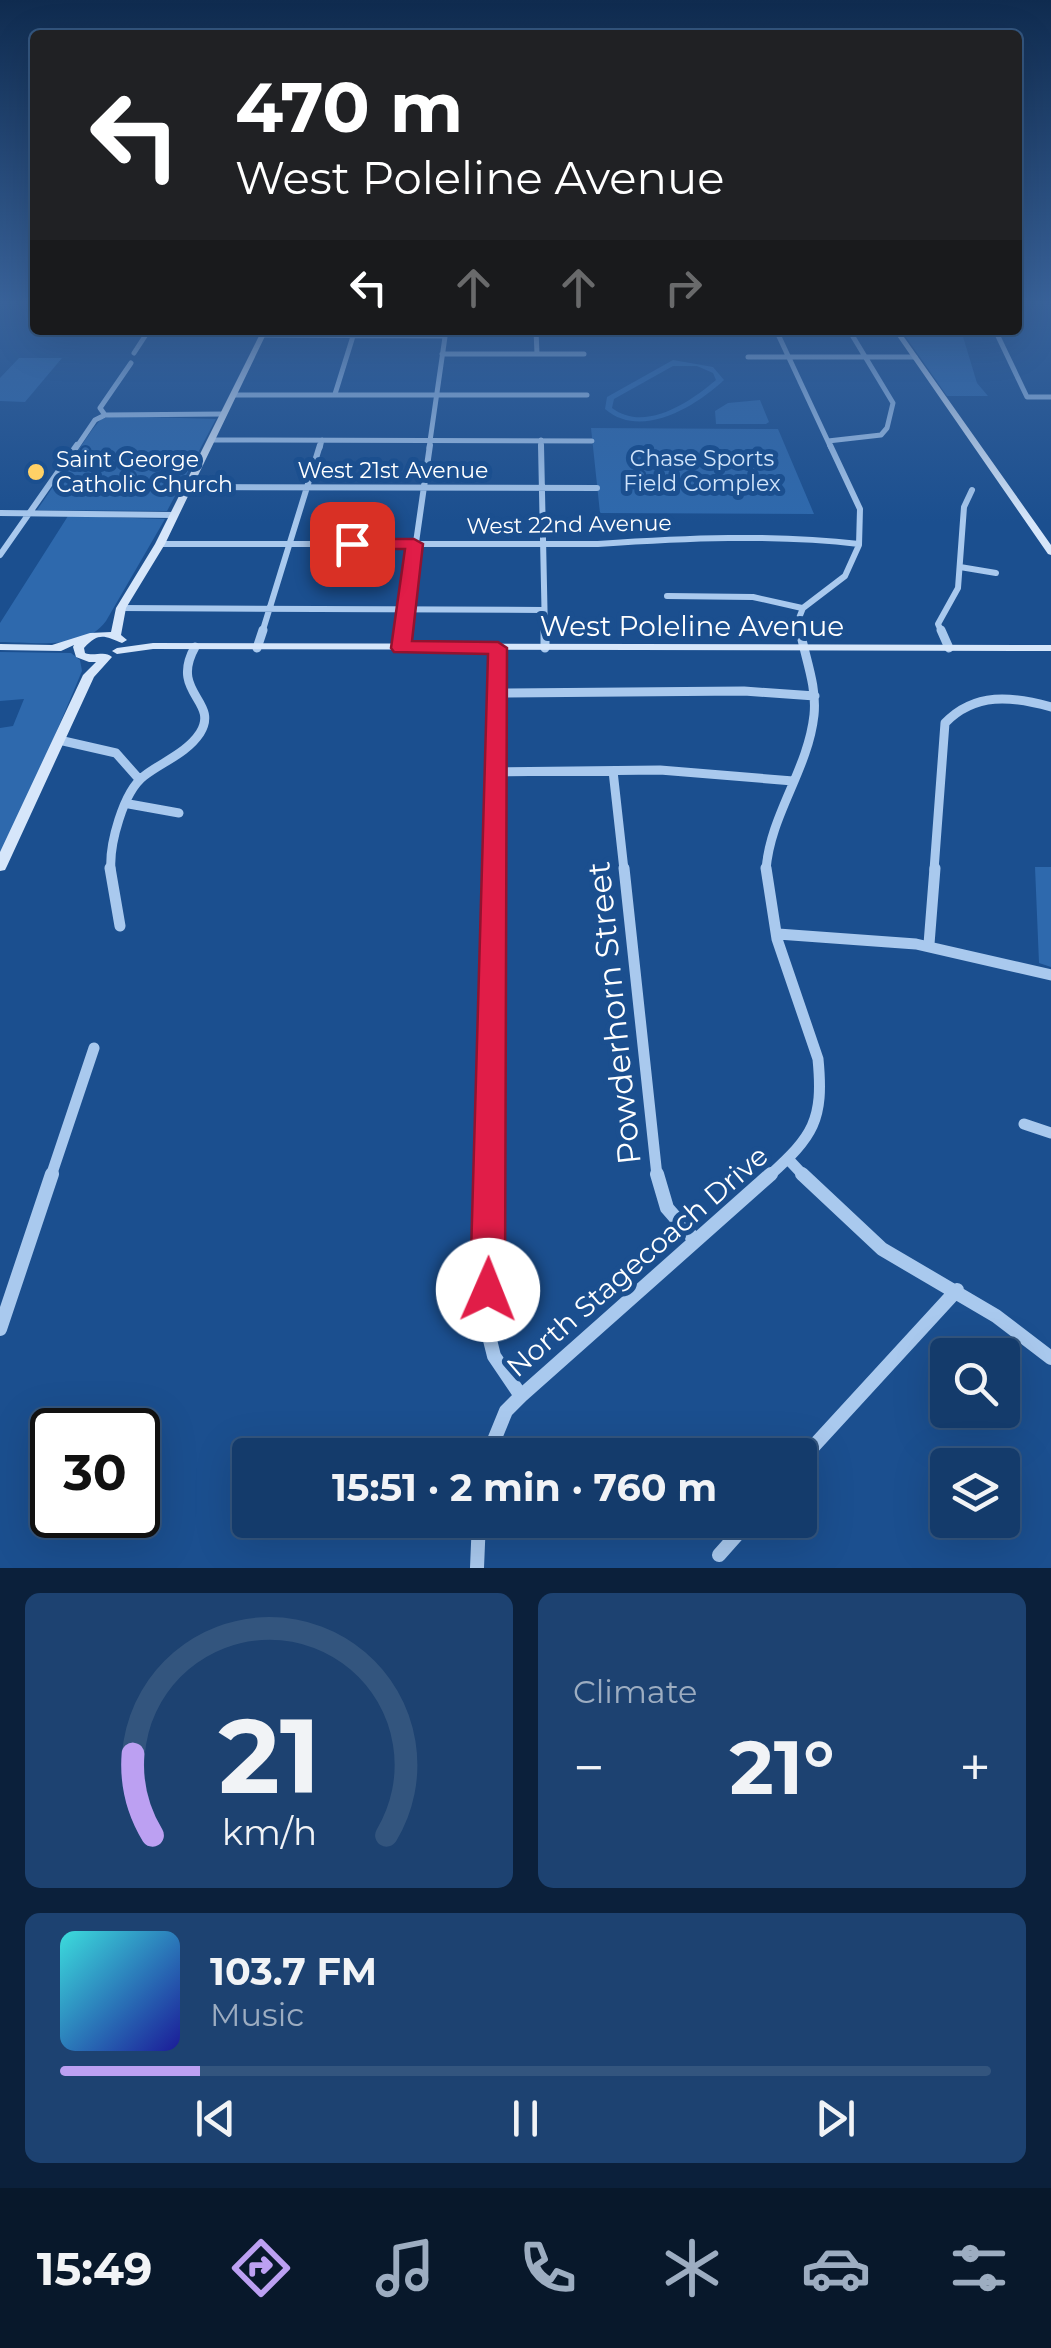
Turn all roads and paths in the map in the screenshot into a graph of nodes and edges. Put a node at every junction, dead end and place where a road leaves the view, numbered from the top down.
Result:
1 (122, 376) edge
2 (243, 376) edge
3 (341, 376) edge
4 (439, 376) edge
5 (799, 376) edge
6 (876, 376) edge
7 (928, 376) edge
8 (1014, 376) edge
9 (335, 394) junction
10 (436, 394) junction
11 (234, 395) junction
12 (587, 395) dead end
13 (1027, 396) joint
14 (1051, 397) edge
15 (224, 414) junction
16 (105, 415) junction
17 (211, 440) junction
18 (322, 440) junction
19 (430, 440) junction
20 (541, 440) junction
21 (592, 440) dead end
22 (828, 441) junction
23 (188, 487) junction
24 (306, 487) junction
25 (422, 488) junction
26 (541, 488) junction
27 (597, 488) dead end
28 (972, 490) dead end
29 (0, 513) edge
30 (30, 514) junction
31 (174, 515) junction
32 (160, 544) junction
33 (414, 544) junction
34 (542, 544) junction
35 (858, 544) junction
36 (290, 545) junction
37 (1050, 550) edge
38 (0, 555) edge
39 (960, 566) junction
40 (996, 573) dead end
41 (666, 596) dead end
42 (802, 608) junction
43 (270, 609) junction
44 (406, 609) junction
45 (544, 610) junction
46 (120, 611) junction
47 (92, 636) junction
48 (0, 646) edge
49 (55, 646) junction
50 (115, 646) junction
51 (195, 648) junction
52 (257, 648) junction
53 (401, 648) junction
54 (498, 648) junction
55 (546, 648) junction
56 (806, 648) junction
57 (949, 648) junction
58 (1051, 648) edge
59 (81, 654) junction
60 (89, 676) junction
61 (496, 693) junction
62 (815, 696) junction
63 (1051, 707) edge
64 (59, 740) junction
65 (613, 770) junction
66 (494, 772) junction
67 (139, 779) junction
68 (792, 781) junction
69 (129, 804) junction
70 (179, 813) dead end
71 (0, 866) edge
72 (120, 926) dead end
73 (778, 934) junction
74 (929, 944) junction
75 (1051, 975) edge
76 (94, 1048) dead end
77 (1024, 1124) dead end
78 (1051, 1133) edge
79 (790, 1160) junction
80 (694, 1240) junction
81 (958, 1290) junction
82 (0, 1329) edge
83 (1051, 1358) edge
84 (521, 1396) junction
85 (495, 1438) edge
86 (817, 1443) edge
87 (478, 1538) edge
88 (734, 1538) edge
89 (719, 1556) dead end
90 (477, 1568) edge

1 - 16 street
2 - 11 street
3 - 9 street
4 - 10 street
5 - 22 street
6 - 22 street
7 - 37 street
8 - 13 street
9 - 10 street
9 - 11 street
10 - 12 street
10 - 19 street
11 - 15 street
13 - 14 street
15 - 16 street
15 - 17 street
16 - 30 street
17 - 18 street
17 - 23 street
18 - 19 street
18 - 24 street
19 - 20 street
19 - 25 street
20 - 21 street
20 - 26 street
22 - 35 street
23 - 24 street, West 21st Avenue
23 - 31 street
24 - 25 street, West 21st Avenue
24 - 36 street
25 - 26 street, West 21st Avenue
25 - 33 street
26 - 27 street, West 21st Avenue
26 - 34 street
28 - 39 street
29 - 30 street
30 - 31 street
30 - 38 street
31 - 32 street
32 - 36 street, West 22nd Avenue
32 - 46 street
33 - 34 street, West 22nd Avenue
33 - 36 street, West 22nd Avenue
33 - 44 street
34 - 35 street, West 22nd Avenue
34 - 45 street
35 - 42 street
36 - 43 street
39 - 40 street
39 - 57 street
41 - 42 street
42 - 56 street, North Stagecoach Drive
43 - 44 street
43 - 46 street
43 - 52 street
44 - 45 street
44 - 53 street
45 - 55 street
46 - 47 street
46 - 50 street
47 - 49 street
47 - 50 street
47 - 59 street
48 - 49 street
49 - 59 street
50 - 51 street, West Poleline Avenue
50 - 59 street
50 - 60 street
51 - 52 street, West Poleline Avenue
51 - 67 street
52 - 53 street, West Poleline Avenue
53 - 54 street, West Poleline Avenue
54 - 55 street, West Poleline Avenue
54 - 61 street
55 - 56 street, West Poleline Avenue
56 - 57 street, West Poleline Avenue
56 - 62 street, North Stagecoach Drive
57 - 58 street, West Poleline Avenue
59 - 60 street
60 - 64 street
61 - 62 street
61 - 66 street
62 - 68 street, North Stagecoach Drive
63 - 74 street
64 - 67 street
64 - 71 street
65 - 66 street
65 - 68 street
65 - 80 street, Powderhorn Street
66 - 84 street
67 - 69 street
68 - 73 street, North Stagecoach Drive
69 - 70 street
69 - 72 street
73 - 74 street
73 - 79 street, North Stagecoach Drive
74 - 75 street
76 - 82 street
77 - 78 street
79 - 80 street, North Stagecoach Drive
79 - 81 street
80 - 84 street, North Stagecoach Drive
81 - 83 street
81 - 86 street
84 - 85 street, North Stagecoach Drive
87 - 90 street
88 - 89 street

